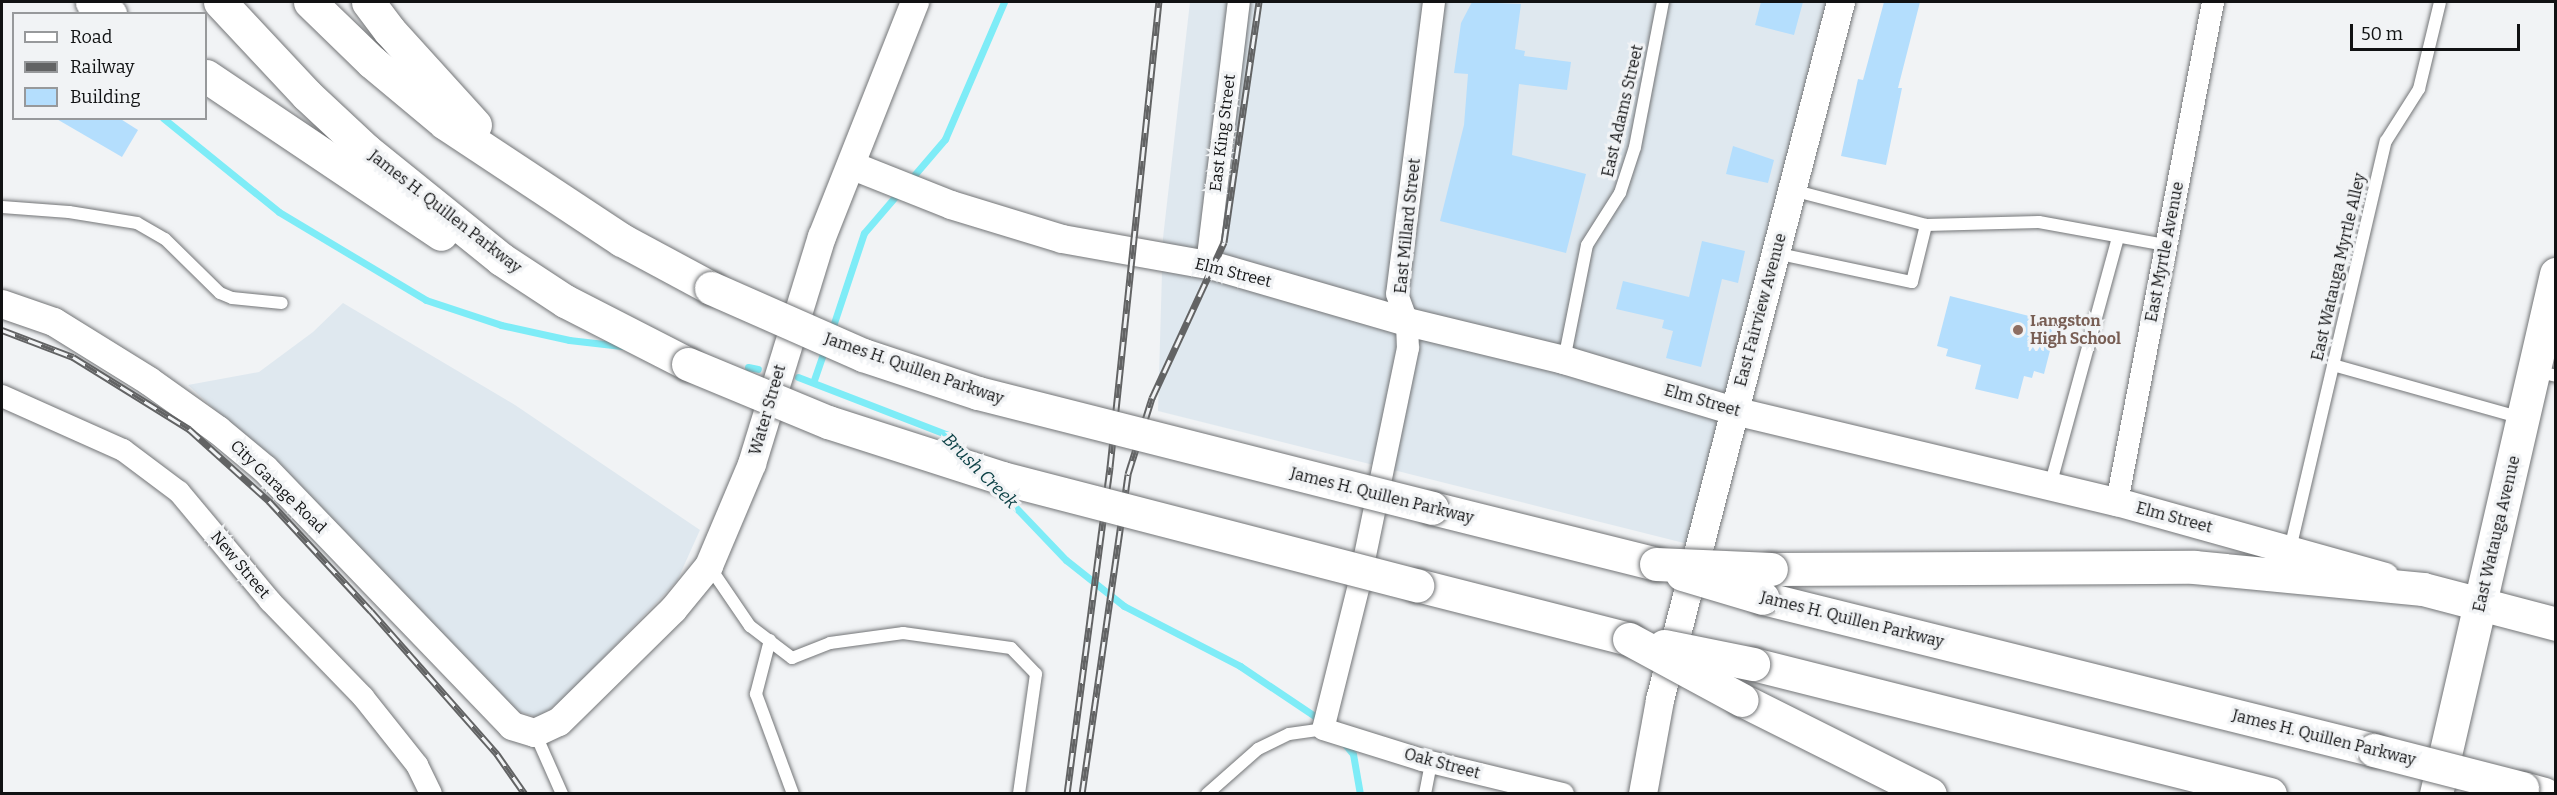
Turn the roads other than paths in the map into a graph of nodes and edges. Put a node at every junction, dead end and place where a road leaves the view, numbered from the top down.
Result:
1 (92, 2) edge
2 (220, 2) edge
3 (310, 2) edge
4 (368, 2) edge
5 (915, 2) edge
6 (1239, 2) edge
7 (1434, 2) edge
8 (1663, 2) edge
9 (1841, 2) edge
10 (2213, 2) edge
11 (2440, 2) edge
12 (108, 12) edge
13 (207, 77) edge
14 (506, 160) junction
15 (853, 166) junction
16 (1792, 190) junction
17 (2, 207) edge
18 (1926, 225) junction
19 (2118, 237) junction
20 (2166, 245) junction
21 (1775, 253) junction
22 (501, 259) junction
23 (1208, 265) junction
24 (2556, 274) edge
25 (282, 303) dead end
26 (2, 304) edge
27 (1407, 322) junction
28 (1564, 360) junction
29 (2333, 365) junction
30 (2545, 373) edge
31 (2, 396) edge
32 (1734, 411) junction
33 (2523, 419) junction
34 (2050, 486) junction
35 (2117, 502) junction
36 (2290, 549) junction
37 (709, 566) junction
38 (1767, 583) junction
39 (2423, 589) junction
40 (2481, 606) junction
41 (2556, 624) edge
42 (1616, 635) junction
43 (770, 640) junction
44 (1323, 729) junction
45 (524, 730) junction
46 (1431, 763) junction
47 (2533, 791) edge
48 (431, 794) edge
49 (562, 794) edge
50 (793, 794) edge
51 (1019, 794) edge
52 (1207, 794) edge
53 (1425, 794) edge
54 (1563, 794) edge
55 (1643, 794) edge
56 (1929, 794) edge
57 (2270, 794) edge
58 (2436, 794) edge

1 - 12 main road
2 - 22 main road, James H. Quillen Parkway
3 - 14 main road, James H. Quillen Parkway
4 - 14 main road
5 - 15 street, Water Street
6 - 23 street, East King Street
7 - 27 street, East Millard Street
8 - 28 lane, East Adams Street
9 - 16 street, East Fairview Avenue
10 - 20 street, East Myrtle Avenue
11 - 29 lane, East Watauga Myrtle Alley
13 - 22 main road
14 - 38 main road, James H. Quillen Parkway, bridge
15 - 23 street, Elm Street
15 - 37 street, Water Street
16 - 18 lane
16 - 21 street, East Fairview Avenue
17 - 25 lane
18 - 19 lane
18 - 21 lane
19 - 20 lane
19 - 34 lane
20 - 35 street, East Myrtle Avenue
21 - 32 street, East Fairview Avenue
22 - 42 main road, James H. Quillen Parkway, bridge
23 - 27 street, Elm Street
24 - 30 main road, East Watauga Avenue
26 - 45 street, City Garage Road
27 - 28 street, Elm Street
27 - 44 street, East Millard Street
28 - 32 street, Elm Street
29 - 33 lane
29 - 36 lane, East Watauga Myrtle Alley
30 - 33 main road, East Watauga Avenue
31 - 48 street, New Street
32 - 34 street, Elm Street
32 - 55 street, East Fairview Avenue
33 - 40 main road, East Watauga Avenue
34 - 35 street, Elm Street
35 - 36 street, Elm Street
36 - 39 street, Elm Street
37 - 43 lane
37 - 45 street, Water Street
38 - 39 main road
38 - 47 main road, James H. Quillen Parkway, bridge
39 - 40 main road, Elm Street
40 - 41 main road, Elm Street
40 - 58 main road, East Watauga Avenue
42 - 56 main road, bridge
42 - 57 main road, James H. Quillen Parkway, bridge
43 - 50 lane
43 - 51 lane
44 - 46 street, Oak Street
44 - 52 lane
45 - 49 lane, City Garage Road
46 - 53 lane
46 - 54 street, Oak Street

